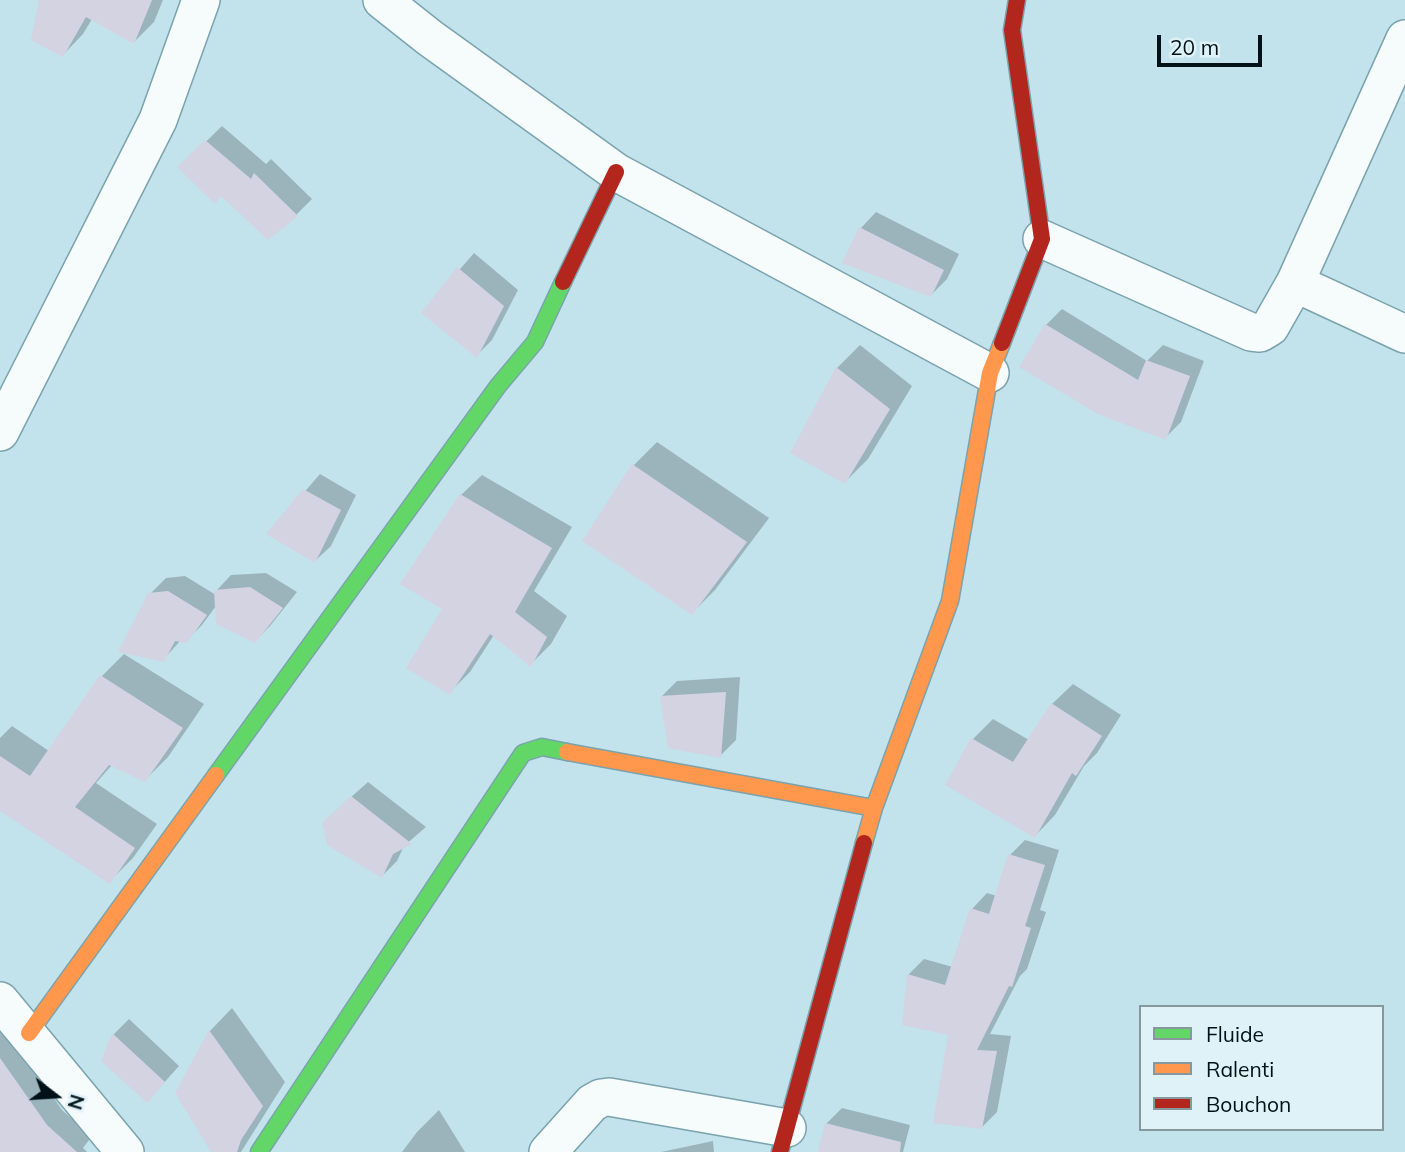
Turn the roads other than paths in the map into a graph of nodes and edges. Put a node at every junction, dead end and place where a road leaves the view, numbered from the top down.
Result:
1 (201, 0) edge
2 (382, 0) edge
3 (1017, 0) edge
4 (1404, 42) edge
5 (615, 172) junction
6 (1042, 239) junction
7 (1295, 283) junction
8 (1405, 334) edge
9 (990, 373) junction
10 (0, 432) edge
11 (874, 808) junction
12 (0, 1001) edge
13 (29, 1033) junction
14 (784, 1140) edge
15 (125, 1152) edge
16 (259, 1152) edge
17 (548, 1152) edge

1 - 10 street
2 - 5 street
3 - 6 street
4 - 7 street
5 - 9 street
5 - 13 street
6 - 7 street
6 - 9 street
7 - 8 street
9 - 11 street
11 - 14 street
11 - 16 street
12 - 13 street
13 - 15 street
14 - 17 street

